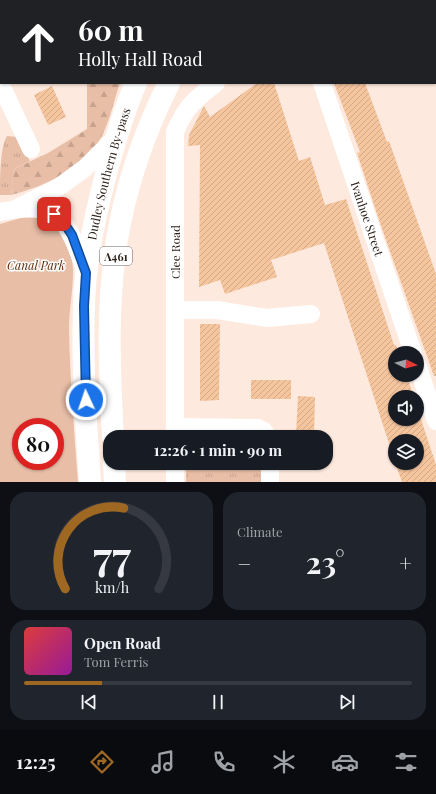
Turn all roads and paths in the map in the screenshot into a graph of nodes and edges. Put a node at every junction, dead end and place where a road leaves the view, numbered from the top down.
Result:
1 (136, 84) edge
2 (169, 84) edge
3 (215, 84) edge
4 (322, 84) edge
5 (2, 89) edge
6 (117, 136) junction
7 (31, 149) dead end
8 (8, 210) edge
9 (86, 273) junction
10 (175, 310) junction
11 (311, 314) dead end
12 (411, 346) edge
13 (423, 382) edge
14 (436, 421) edge
15 (113, 430) edge
16 (175, 430) edge
17 (216, 430) edge
18 (262, 430) edge
19 (114, 470) edge
20 (175, 470) edge
21 (270, 470) edge
22 (90, 482) edge
23 (115, 482) edge
24 (175, 482) edge
25 (270, 482) edge

1 - 6 highway, Dudley Southern By-pass / A461
2 - 15 highway, Dudley Southern By-pass / A461
3 - 10 street, Clee Road
4 - 12 street, Ivanhoe Street
5 - 7 street
6 - 8 street
6 - 9 highway, Dudley Southern By-pass / A461
8 - 9 street
9 - 22 highway, Dudley Southern By-pass / A461
10 - 11 street
10 - 16 street, Clee Road
13 - 14 street
17 - 18 street
19 - 23 highway
20 - 24 street
21 - 25 street

